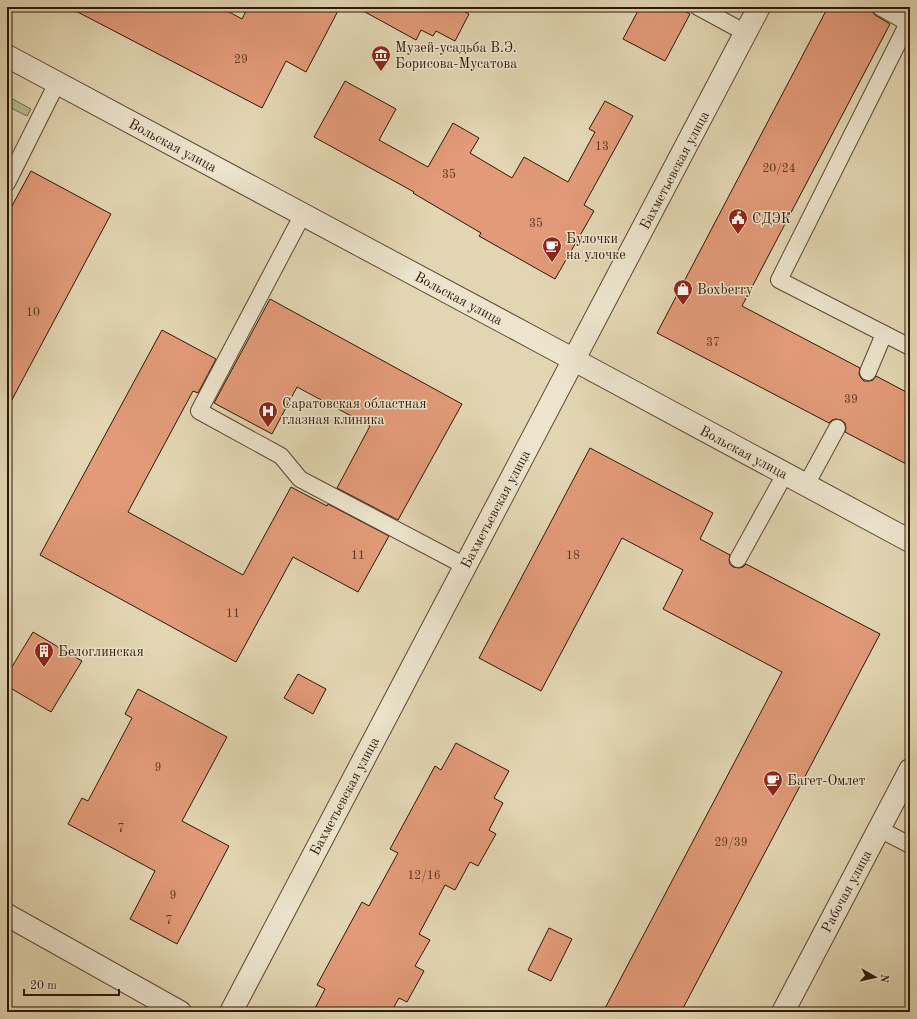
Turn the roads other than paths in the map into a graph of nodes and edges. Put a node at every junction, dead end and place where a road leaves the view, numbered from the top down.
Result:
1 (698, 7) edge
2 (760, 7) edge
3 (880, 7) edge
4 (909, 24) edge
5 (746, 33) junction
6 (7, 56) edge
7 (57, 83) junction
8 (7, 183) edge
9 (303, 214) junction
10 (884, 334) junction
11 (910, 347) edge
12 (574, 360) junction
13 (868, 372) dead end
14 (838, 428) dead end
15 (785, 474) junction
16 (806, 485) junction
17 (910, 541) edge
18 (738, 559) dead end
19 (465, 566) junction
20 (910, 770) edge
21 (879, 829) junction
22 (910, 845) edge
23 (7, 915) edge
24 (180, 1012) edge
25 (231, 1012) edge
26 (783, 1012) edge

1 - 5 lane
2 - 5 street, Бахметьевская улица
3 - 4 lane
4 - 10 lane
5 - 12 street, Бахметьевская улица
6 - 7 street, Вольская улица
7 - 8 lane
7 - 9 street, Вольская улица
9 - 12 street, Вольская улица
9 - 19 lane
10 - 11 lane
10 - 13 lane
12 - 15 street, Вольская улица
12 - 19 street, Бахметьевская улица
14 - 16 lane
15 - 16 street, Вольская улица
15 - 18 lane
16 - 17 street, Вольская улица
19 - 25 street, Бахметьевская улица
20 - 21 street, Рабочая улица
21 - 22 lane
21 - 26 street, Рабочая улица
23 - 24 street

